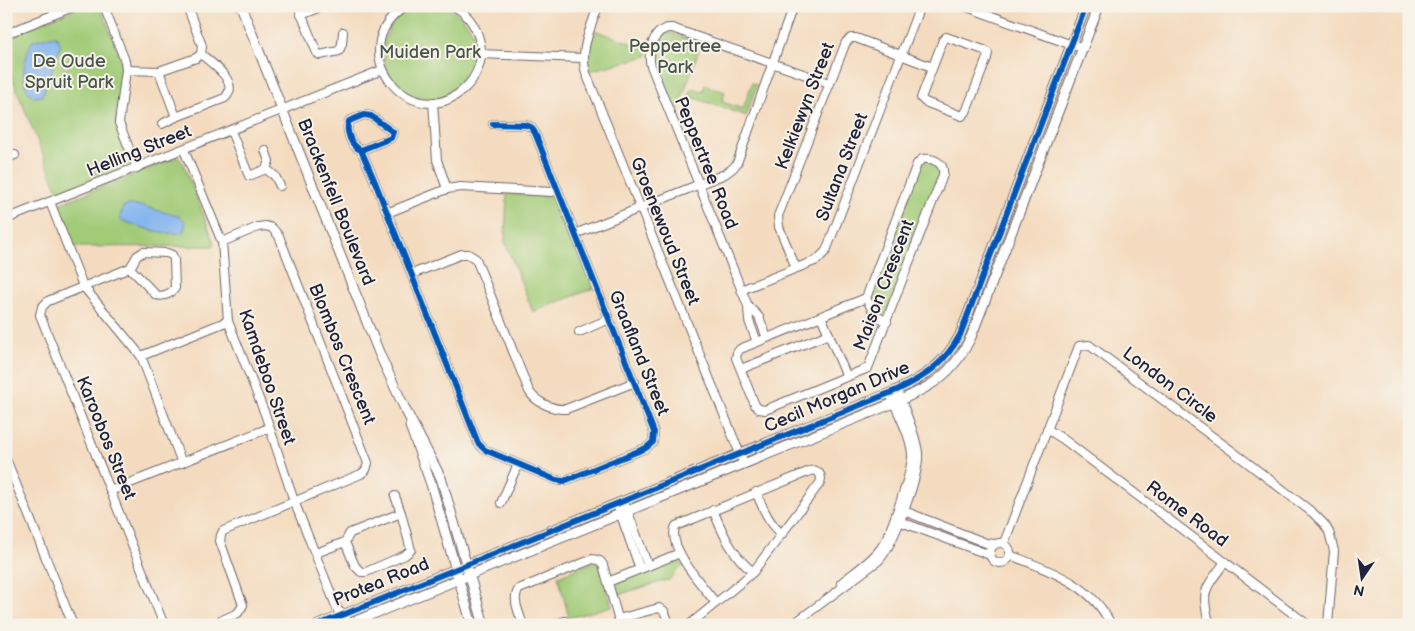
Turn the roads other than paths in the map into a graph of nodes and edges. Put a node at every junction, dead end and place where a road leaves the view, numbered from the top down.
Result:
1 (75, 6) edge
2 (104, 6) edge
3 (187, 6) edge
4 (241, 6) edge
5 (298, 6) edge
6 (324, 6) edge
7 (406, 6) edge
8 (453, 6) edge
9 (598, 6) edge
10 (920, 6) edge
11 (964, 6) edge
12 (1086, 6) edge
13 (1099, 6) edge
14 (791, 7) edge
15 (301, 15) junction
16 (343, 32) dead end
17 (6, 34) edge
18 (1072, 45) junction
19 (1083, 47) junction
20 (200, 54) junction
21 (481, 54) junction
22 (901, 55) junction
23 (582, 58) junction
24 (773, 63) junction
25 (932, 67) junction
26 (126, 70) junction
27 (382, 70) junction
28 (159, 71) junction
29 (829, 83) junction
30 (433, 102) junction
31 (282, 110) junction
32 (176, 117) junction
33 (162, 124) dead end
34 (493, 124) dead end
35 (231, 131) junction
36 (184, 150) junction
37 (265, 150) dead end
38 (361, 150) junction
39 (15, 155) dead end
40 (6, 158) edge
41 (137, 168) junction
42 (266, 169) junction
43 (699, 185) junction
44 (280, 186) dead end
45 (447, 189) junction
46 (558, 190) junction
47 (50, 202) junction
48 (640, 208) junction
49 (388, 213) junction
50 (6, 219) edge
51 (575, 234) junction
52 (222, 242) junction
53 (130, 268) junction
54 (796, 268) junction
55 (412, 274) junction
56 (83, 286) junction
57 (741, 290) junction
58 (866, 298) junction
59 (748, 306) junction
60 (822, 316) junction
61 (609, 319) junction
62 (228, 321) junction
63 (887, 322) junction
64 (579, 332) dead end
65 (829, 334) junction
66 (767, 338) junction
67 (757, 342) junction
68 (141, 356) junction
69 (741, 369) junction
70 (847, 377) junction
71 (635, 382) junction
72 (893, 392) junction
73 (897, 402) junction
74 (405, 409) junction
75 (269, 428) junction
76 (1047, 430) junction
77 (739, 454) junction
78 (6, 459) edge
79 (182, 463) junction
80 (518, 464) junction
81 (744, 464) junction
82 (110, 491) junction
83 (756, 492) junction
84 (395, 496) dead end
85 (294, 501) junction
86 (620, 502) junction
87 (502, 503) dead end
88 (713, 510) junction
89 (900, 510) junction
90 (624, 512) junction
91 (401, 513) junction
92 (896, 520) junction
93 (782, 534) junction
94 (638, 537) junction
95 (629, 541) junction
96 (345, 542) junction
97 (1004, 543) junction
98 (994, 544) junction
99 (680, 553) junction
100 (316, 554) junction
101 (990, 555) junction
102 (1010, 555) junction
103 (1226, 562) junction
104 (467, 565) junction
105 (648, 566) junction
106 (640, 569) junction
107 (753, 572) junction
108 (469, 574) junction
109 (457, 575) junction
110 (608, 582) junction
111 (716, 603) junction
112 (342, 619) edge
113 (619, 622) edge
114 (73, 625) edge
115 (164, 625) edge
116 (211, 625) edge
117 (318, 625) edge
118 (472, 625) edge
119 (484, 625) edge
120 (523, 625) edge
121 (554, 625) edge
122 (571, 625) edge
123 (670, 625) edge
124 (689, 625) edge
125 (792, 625) edge
126 (1111, 625) edge
127 (1210, 625) edge
128 (1308, 625) edge
129 (1328, 625) edge

1 - 17 street
2 - 26 street
3 - 20 street
4 - 31 street, Brackenfell Boulevard
5 - 15 street
6 - 15 street
7 - 27 street
8 - 21 street
9 - 23 street
10 - 22 street, Sultana Street
11 - 18 street
12 - 18 street, Cecil Morgan Drive
13 - 19 street, Cecil Morgan Drive
14 - 24 street
15 - 16 street
18 - 19 street
18 - 72 street, Cecil Morgan Drive
19 - 73 street, Cecil Morgan Drive
20 - 28 street
20 - 32 street
21 - 23 street
21 - 30 street
22 - 25 street, Kelkiewyn Street
22 - 29 street, Kelkiewyn Street
22 - 54 street, Sultana Street
23 - 48 street, Groenewoud Street
24 - 29 street, Peppertree Road
24 - 43 street
24 - 43 street, Peppertree Road
25 - 25 street
26 - 28 street
26 - 41 street
27 - 30 street
27 - 31 street, Helling Street
28 - 32 street
29 - 54 street, Kelkiewyn Street
30 - 45 street
31 - 35 street, Helling Street
31 - 74 street, Brackenfell Boulevard
32 - 33 street
34 - 46 street, Graafland Street
35 - 36 street, Helling Street
35 - 42 street
36 - 41 street, Helling Street
36 - 52 street, Kamdeboo Street
37 - 42 street
38 - 38 street, Graafland Street
38 - 49 street, Graafland Street
39 - 40 street
41 - 47 street, Helling Street
42 - 44 street
43 - 48 street
43 - 57 street, Peppertree Road
45 - 46 street
45 - 49 street
46 - 51 street, Graafland Street
47 - 50 street, Helling Street
47 - 56 street
48 - 51 street
48 - 77 street, Groenewoud Street
49 - 55 street, Graafland Street
51 - 61 street, Graafland Street
52 - 62 street, Kamdeboo Street
52 - 85 street, Blombos Crescent
53 - 53 street
53 - 56 street, Karoobos Street
54 - 57 street, Sultana Street
55 - 71 street
55 - 80 street, Graafland Street
56 - 68 street
56 - 82 street, Karoobos Street
57 - 59 street, Peppertree Road
58 - 60 street, Maison Crescent
58 - 63 street
58 - 63 street, Maison Crescent
59 - 66 street
59 - 67 street
60 - 65 street
60 - 66 street, Maison Crescent
61 - 64 street
61 - 71 street, Graafland Street
62 - 68 street
62 - 75 street, Kamdeboo Street
63 - 70 street, Maison Crescent
65 - 69 street
65 - 70 street
66 - 67 street, Maison Crescent
67 - 69 street, Maison Crescent
68 - 79 street
69 - 70 street, Maison Crescent
71 - 80 street, Graafland Street
72 - 73 street
72 - 77 street, Cecil Morgan Drive
73 - 81 street, Cecil Morgan Drive
73 - 89 street
74 - 104 street, Brackenfell Boulevard
74 - 109 street, Brackenfell Boulevard
75 - 79 street
75 - 85 street, Kamdeboo Street
76 - 97 street, London Circle
76 - 103 street, Rome Road
76 - 129 street, London Circle
77 - 81 street, Groenewoud Street
77 - 86 street, Cecil Morgan Drive
78 - 114 street
79 - 82 street
80 - 87 street
81 - 90 street, Cecil Morgan Drive
82 - 115 street, Karoobos Street
83 - 88 street
83 - 93 street
83 - 93 street
84 - 91 street
85 - 100 street, Kamdeboo Street
85 - 116 street
86 - 90 street
86 - 104 street, Cecil Morgan Drive
88 - 99 street
88 - 107 street
89 - 92 street
89 - 98 street
90 - 94 street
90 - 95 street
90 - 108 street, Cecil Morgan Drive
91 - 96 street
91 - 96 street
92 - 101 street
92 - 125 street
93 - 107 street
94 - 95 street
94 - 105 street
95 - 106 street
96 - 100 street
97 - 98 street
97 - 102 street
98 - 101 street
99 - 105 street
99 - 111 street
100 - 112 street, Kamdeboo Street
101 - 102 street
102 - 126 street
103 - 127 street
103 - 128 street, Rome Road
104 - 108 street, Brackenfell Boulevard
104 - 109 street, Cecil Morgan Drive
105 - 106 street
106 - 110 street
107 - 111 street
108 - 109 street, Cecil Morgan Drive
108 - 119 street, Brackenfell Boulevard
109 - 112 street, Protea Road
109 - 118 street, Brackenfell Boulevard
110 - 113 street
110 - 120 street
111 - 124 street
112 - 117 street, Protea Road
113 - 123 street
121 - 122 street

